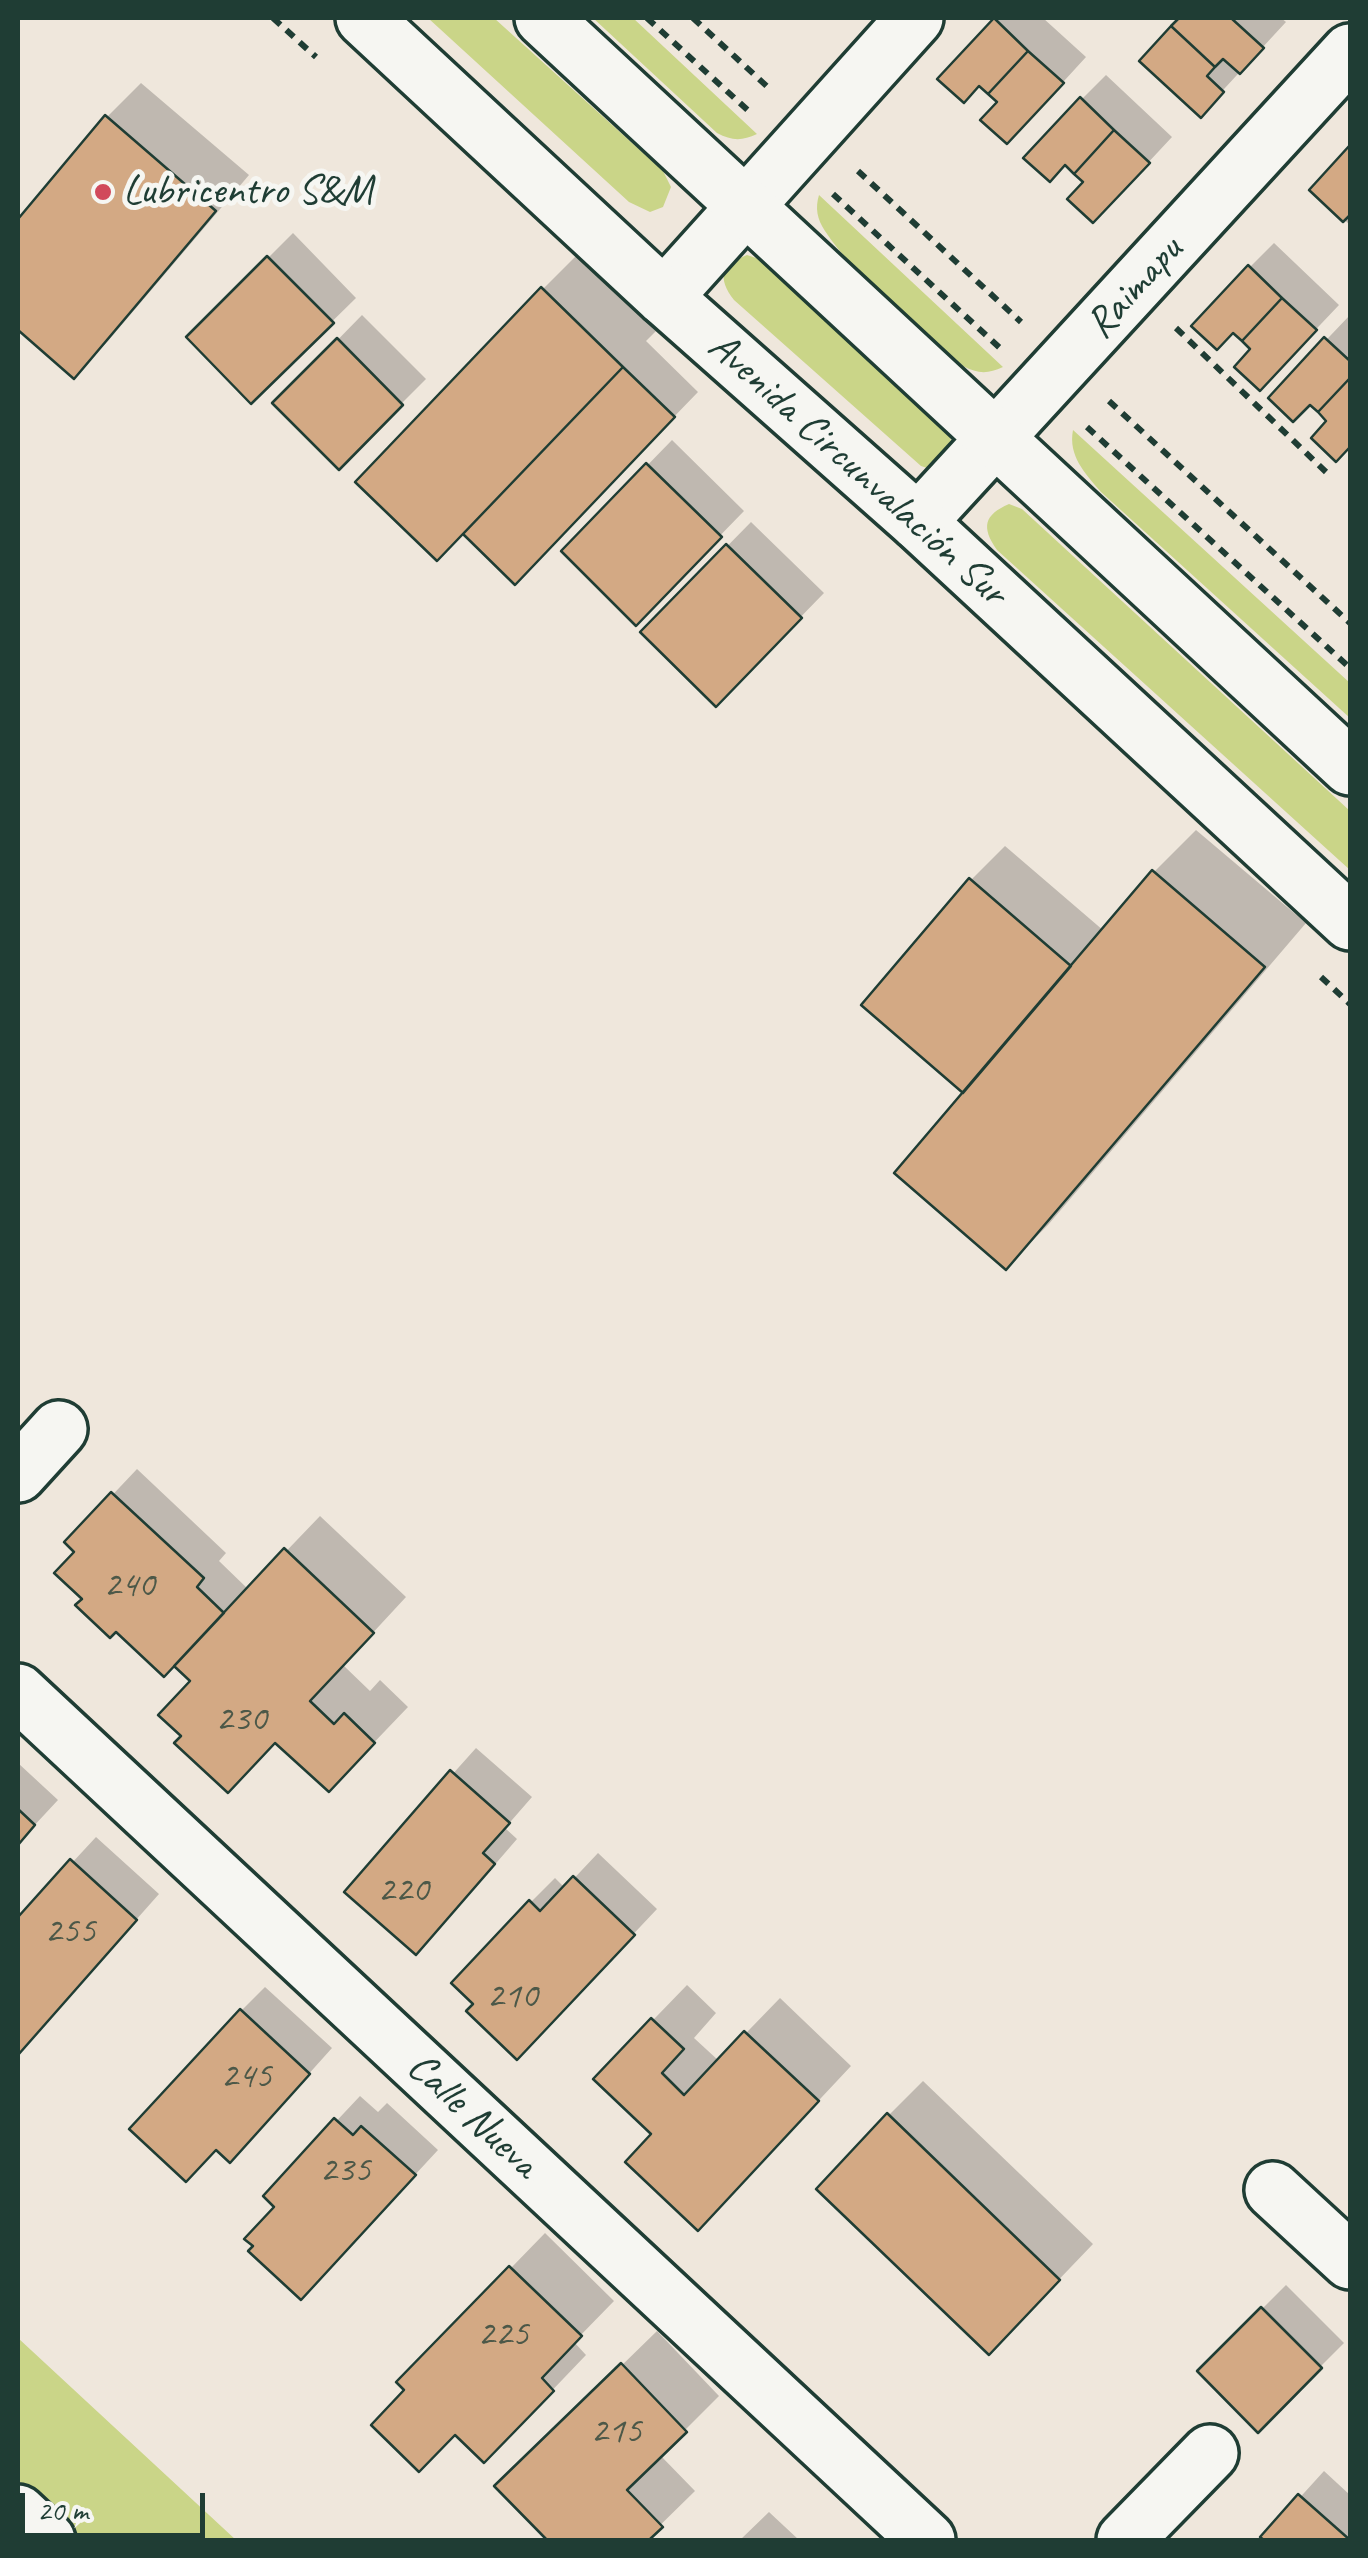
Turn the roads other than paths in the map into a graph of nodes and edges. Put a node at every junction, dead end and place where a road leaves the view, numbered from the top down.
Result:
1 (364, 18) edge
2 (543, 18) edge
3 (915, 18) edge
4 (1350, 52) edge
5 (746, 206) junction
6 (664, 297) junction
7 (996, 439) junction
8 (918, 522) junction
9 (1350, 767) edge
10 (1350, 922) edge
11 (59, 1429) dead end
12 (18, 1474) edge
13 (18, 1692) edge
14 (1273, 2190) dead end
15 (1350, 2261) edge
16 (1210, 2453) dead end
17 (18, 2513) edge
18 (47, 2540) edge
19 (928, 2540) edge
20 (1125, 2540) edge

1 - 6 street, Avenida Circunvalación Sur
2 - 5 street
3 - 5 street
4 - 7 street, Raimapu
5 - 6 street
5 - 7 street
6 - 8 street, Avenida Circunvalación Sur
7 - 8 street, Raimapu
7 - 9 street
8 - 10 street, Avenida Circunvalación Sur
11 - 12 street
13 - 19 street, Calle Nueva
14 - 15 street
16 - 20 street
17 - 18 street

